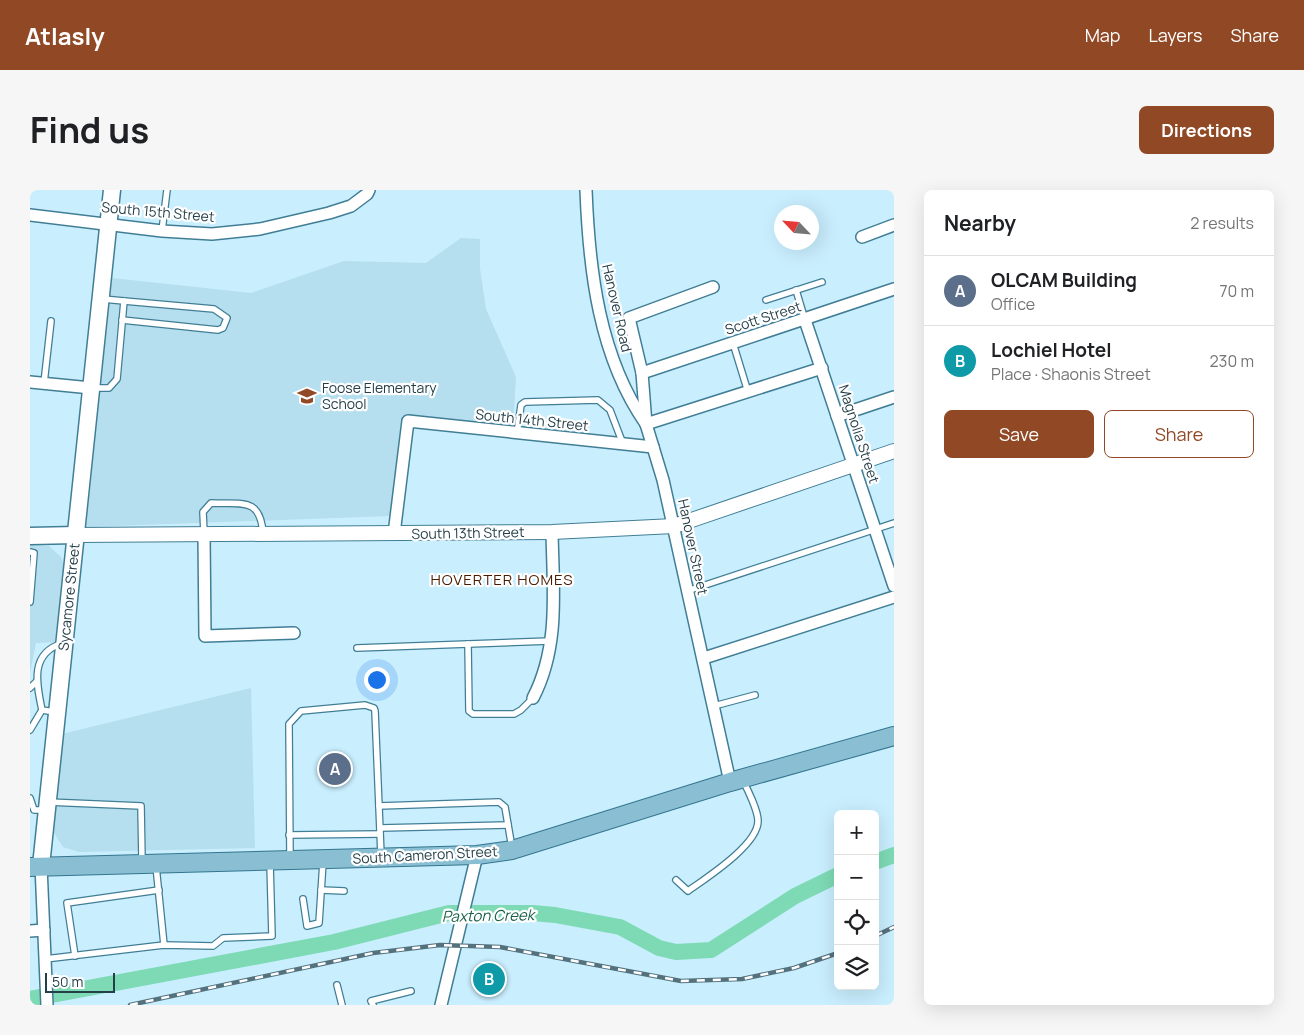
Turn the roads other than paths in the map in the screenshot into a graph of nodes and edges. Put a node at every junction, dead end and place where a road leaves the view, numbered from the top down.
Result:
1 (112, 190) edge
2 (167, 190) edge
3 (586, 190) edge
4 (368, 192) edge
5 (30, 215) edge
6 (109, 223) junction
7 (894, 226) edge
8 (162, 231) junction
9 (862, 237) dead end
10 (822, 282) dead end
11 (713, 287) dead end
12 (796, 290) junction
13 (894, 290) edge
14 (101, 298) junction
15 (766, 300) dead end
16 (124, 301) junction
17 (122, 320) junction
18 (806, 320) junction
19 (50, 321) dead end
20 (733, 344) junction
21 (822, 368) junction
22 (642, 373) junction
23 (30, 382) edge
24 (44, 383) junction
25 (91, 388) junction
26 (748, 392) junction
27 (894, 397) edge
28 (838, 416) junction
29 (646, 424) junction
30 (517, 434) junction
31 (623, 444) junction
32 (653, 447) junction
33 (894, 451) edge
34 (854, 465) junction
35 (894, 523) edge
36 (674, 526) junction
37 (875, 529) junction
38 (552, 532) junction
39 (394, 534) junction
40 (76, 535) junction
41 (204, 535) junction
42 (263, 535) junction
43 (30, 536) edge
44 (30, 552) edge
45 (894, 586) edge
46 (687, 592) junction
47 (894, 597) edge
48 (30, 602) edge
49 (294, 632) dead end
50 (552, 641) junction
51 (65, 642) junction
52 (468, 644) junction
53 (357, 648) dead end
54 (704, 658) junction
55 (36, 682) junction
56 (30, 688) edge
57 (755, 694) dead end
58 (533, 698) joint
59 (714, 706) junction
60 (50, 711) junction
61 (30, 730) edge
62 (894, 736) edge
63 (736, 781) junction
64 (30, 798) edge
65 (379, 806) junction
66 (40, 808) edge
67 (508, 825) junction
68 (380, 831) junction
69 (289, 835) junction
70 (512, 850) junction
71 (477, 855) junction
72 (381, 858) junction
73 (323, 859) junction
74 (270, 860) junction
75 (290, 860) junction
76 (149, 863) junction
77 (36, 866) edge
78 (676, 880) dead end
79 (159, 890) junction
80 (321, 890) junction
81 (344, 891) dead end
82 (303, 899) dead end
83 (44, 930) junction
84 (30, 931) edge
85 (164, 946) junction
86 (75, 956) junction
87 (45, 959) junction
88 (337, 985) dead end
89 (411, 991) dead end
90 (48, 1005) edge
91 (342, 1005) edge
92 (373, 1005) edge
93 (441, 1005) edge

1 - 6 main road, Sycamore Street
2 - 8 lane
3 - 29 street, Hanover Road
4 - 8 street, South 15th Street
5 - 6 street, South 15th Street
6 - 8 street, South 15th Street
6 - 14 main road, Sycamore Street
7 - 9 street
10 - 12 lane
11 - 22 street, Hanover Street
12 - 15 lane
12 - 18 lane
13 - 18 street, Scott Street
14 - 16 lane
14 - 25 main road, Sycamore Street
16 - 17 lane
16 - 17 lane
17 - 25 lane
18 - 20 street, Scott Street
18 - 21 street, Magnolia Street
19 - 24 lane
20 - 22 street, Scott Street
20 - 26 lane
21 - 26 street
21 - 28 street, Magnolia Street
22 - 29 street, Hanover Street
23 - 24 street
24 - 25 street
25 - 40 main road, Sycamore Street
26 - 29 street
27 - 28 street
28 - 34 street, Magnolia Street
29 - 32 street, Hanover Street
30 - 31 street, South 14th Street
30 - 31 lane
30 - 39 street, South 14th Street
31 - 32 street, South 14th Street
32 - 36 street, Hanover Street
33 - 34 street, South 13th Street
34 - 36 street, South 13th Street
34 - 37 street, Magnolia Street
35 - 37 lane
36 - 38 street, South 13th Street
36 - 46 street, Hanover Street
37 - 45 street, Magnolia Street
37 - 46 lane
38 - 39 street, South 13th Street
38 - 50 street
39 - 42 street, South 13th Street
40 - 41 street, South 13th Street
40 - 43 main road, South 13th Street
40 - 51 main road, Sycamore Street
41 - 42 street, South 13th Street
41 - 42 lane
41 - 49 street
44 - 48 lane
46 - 54 street, Hanover Street
47 - 54 street
50 - 52 lane
50 - 58 street
51 - 55 lane
51 - 60 main road, Sycamore Street
52 - 53 lane
52 - 58 lane
54 - 59 street, Hanover Street
55 - 56 lane
55 - 60 lane
57 - 59 lane
59 - 63 street, Hanover Street
60 - 61 lane
60 - 66 main road, Sycamore Street
62 - 63 main road, South Cameron Street
63 - 70 main road, South Cameron Street
63 - 78 lane
64 - 66 lane
65 - 67 lane
65 - 68 lane
65 - 69 lane
66 - 76 lane
66 - 77 main road, Sycamore Street
67 - 68 lane
67 - 70 lane
68 - 69 lane
68 - 72 lane
69 - 75 lane
70 - 71 main road, South Cameron Street
71 - 72 main road, South Cameron Street
71 - 93 street
72 - 73 main road, South Cameron Street
73 - 75 main road, South Cameron Street
73 - 80 lane
74 - 75 main road, South Cameron Street
74 - 76 main road, South Cameron Street
74 - 85 lane
76 - 77 main road, South Cameron Street
76 - 79 lane
77 - 83 street, Sycamore Street
79 - 85 lane
79 - 86 lane
80 - 81 lane
80 - 82 lane
83 - 84 street
83 - 87 street, Sycamore Street
85 - 86 lane
86 - 87 lane
87 - 90 street, Sycamore Street
88 - 91 lane
89 - 92 lane

